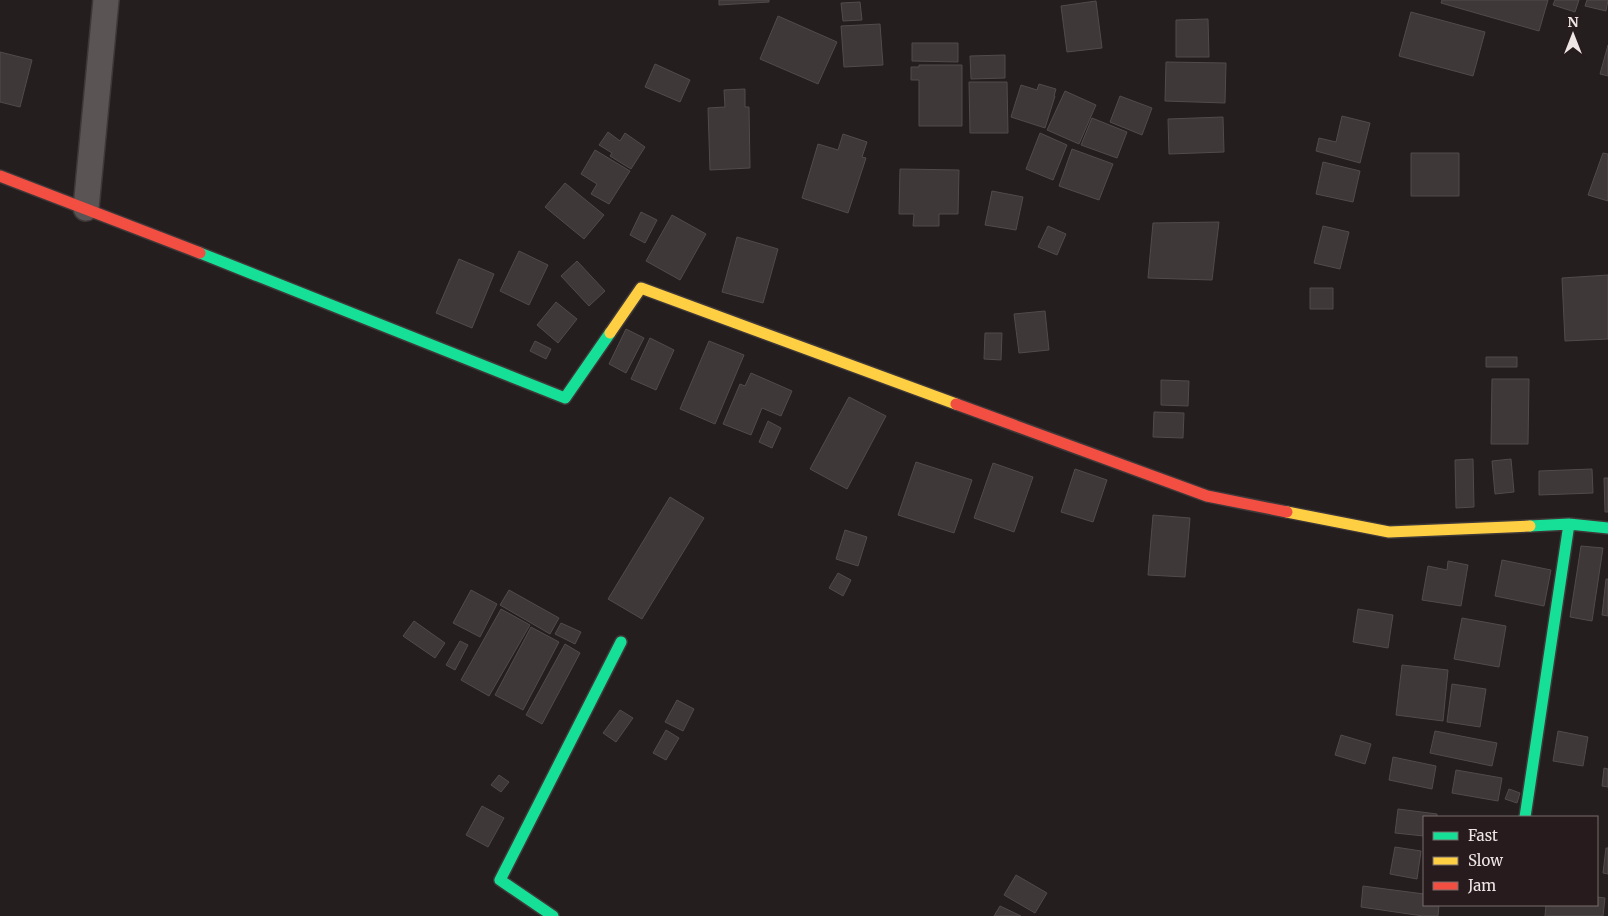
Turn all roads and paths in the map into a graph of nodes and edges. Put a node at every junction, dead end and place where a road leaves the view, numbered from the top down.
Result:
1 (106, 0) edge
2 (0, 176) edge
3 (86, 208) junction
4 (1569, 524) junction
5 (1608, 528) edge
6 (621, 642) dead end
7 (1525, 816) edge
8 (553, 916) edge

1 - 3 street
2 - 3 street
3 - 4 street
4 - 5 street
4 - 7 street
6 - 8 street

